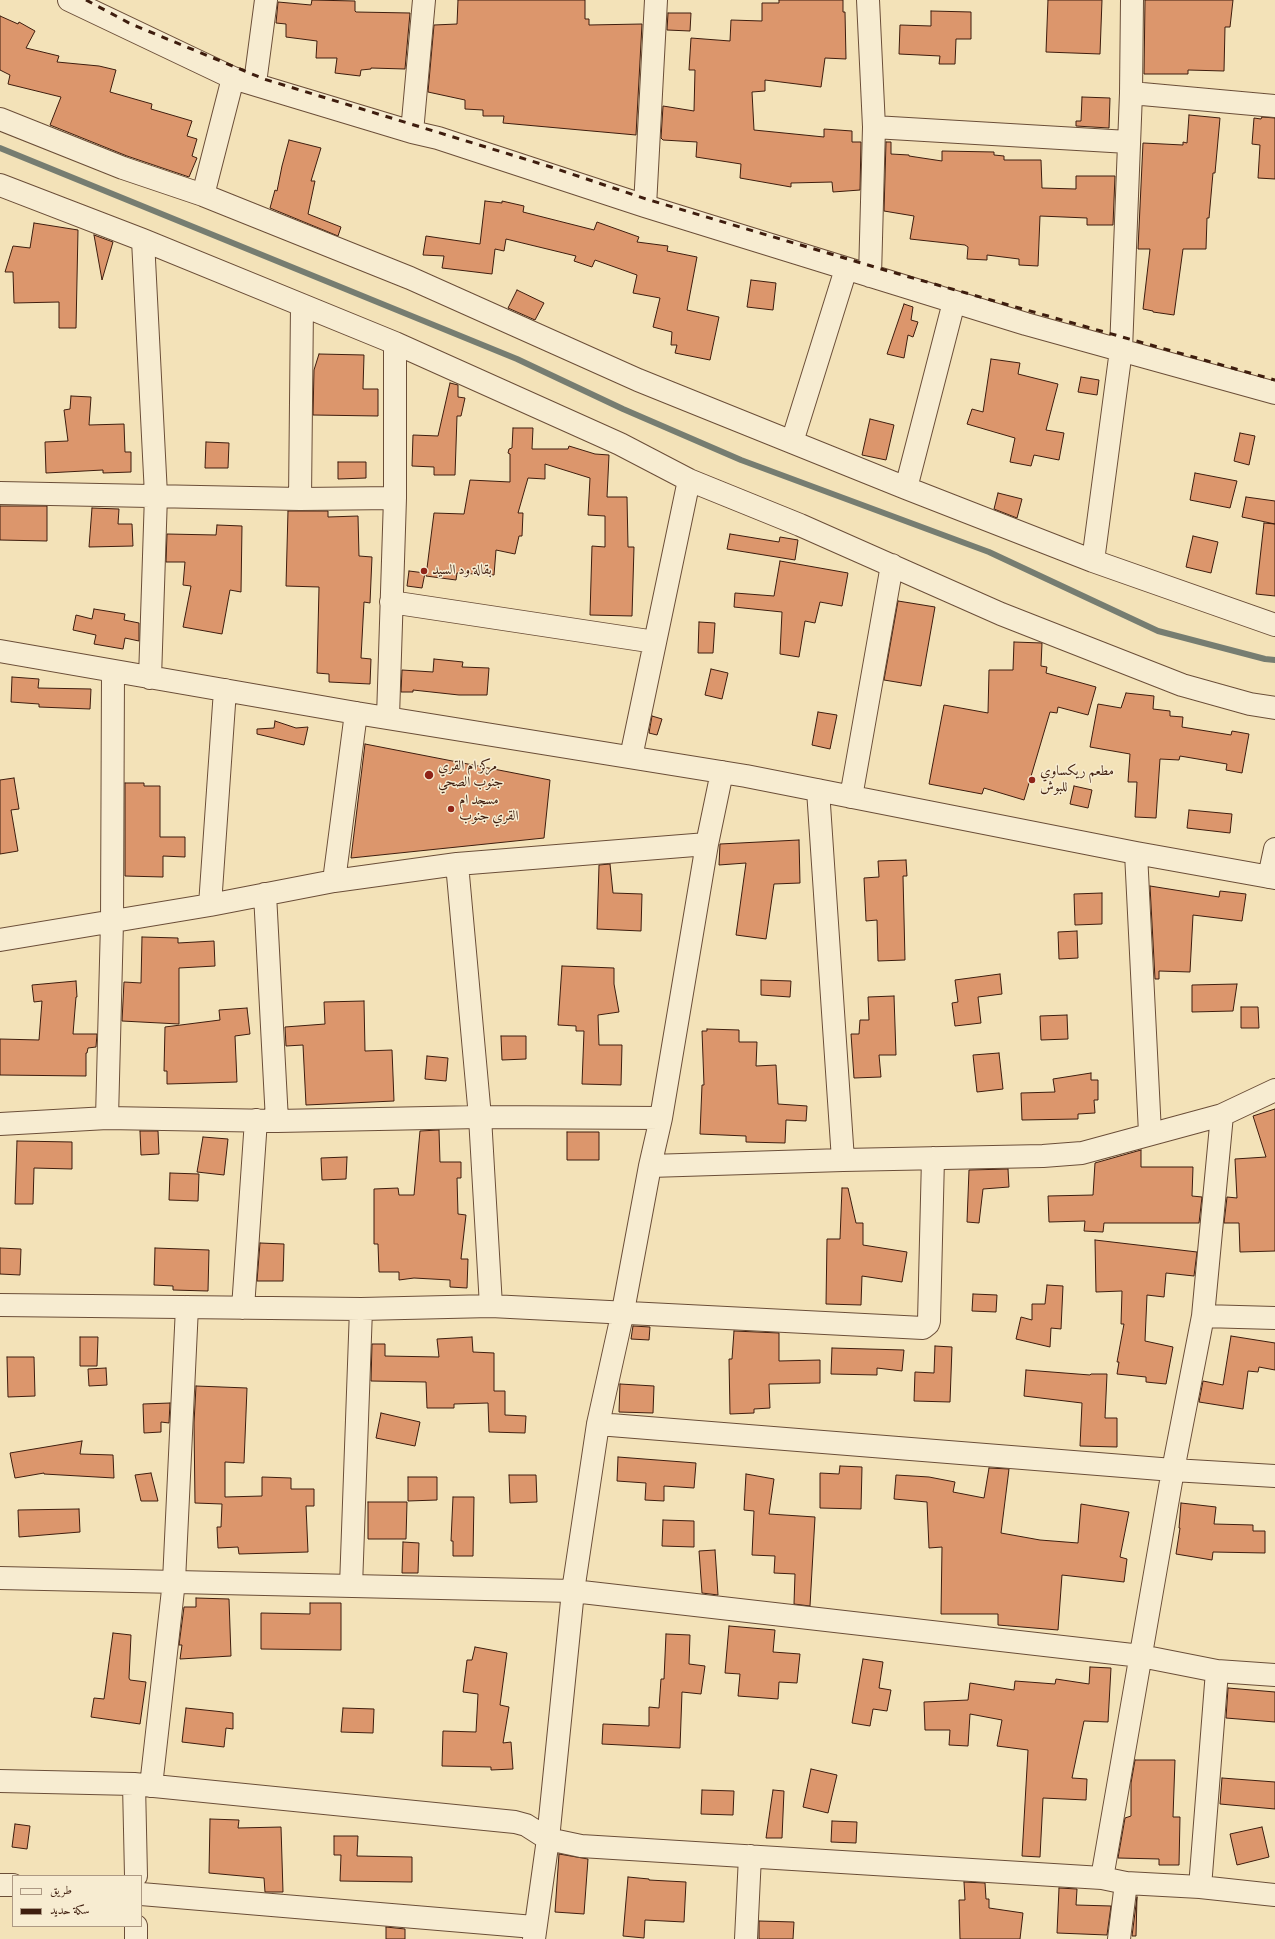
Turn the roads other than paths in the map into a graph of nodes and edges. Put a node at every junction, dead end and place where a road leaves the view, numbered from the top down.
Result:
1 (69, 0) edge
2 (266, 0) edge
3 (424, 0) edge
4 (656, 0) edge
5 (868, 0) edge
6 (1132, 0) edge
7 (233, 78) junction
8 (256, 83) junction
9 (1131, 93) junction
10 (1275, 106) edge
11 (0, 119) edge
12 (874, 127) junction
13 (412, 132) junction
14 (1128, 142) junction
15 (0, 185) edge
16 (203, 195) junction
17 (645, 206) junction
18 (143, 240) junction
19 (846, 269) junction
20 (870, 276) junction
21 (954, 302) junction
22 (302, 305) junction
23 (395, 344) junction
24 (1121, 350) junction
25 (1275, 393) edge
26 (792, 442) junction
27 (689, 480) junction
28 (906, 488) junction
29 (0, 492) edge
30 (156, 495) junction
31 (395, 498) junction
32 (300, 499) junction
33 (1093, 561) junction
34 (892, 565) junction
35 (392, 602) junction
36 (1275, 625) edge
37 (655, 642) junction
38 (0, 651) edge
39 (113, 672) junction
40 (150, 678) junction
41 (225, 690) junction
42 (1275, 708) edge
43 (356, 713) junction
44 (388, 717) junction
45 (631, 757) junction
46 (722, 772) junction
47 (818, 790) junction
48 (851, 797) junction
49 (707, 844) junction
50 (1275, 849) edge
51 (1136, 852) junction
52 (457, 864) junction
53 (1272, 877) edge
54 (334, 881) junction
55 (266, 894) junction
56 (210, 905) junction
57 (112, 922) junction
58 (0, 940) edge
59 (1275, 1090) edge
60 (1222, 1115) junction
61 (480, 1117) junction
62 (107, 1118) junction
63 (661, 1118) junction
64 (266, 1121) junction
65 (0, 1124) edge
66 (1150, 1133) junction
67 (933, 1158) junction
68 (843, 1160) junction
69 (650, 1166) junction
70 (0, 1305) edge
71 (491, 1306) junction
72 (187, 1307) junction
73 (244, 1308) junction
74 (361, 1309) junction
75 (623, 1311) junction
76 (1202, 1316) junction
77 (1275, 1318) edge
78 (598, 1424) junction
79 (1173, 1470) junction
80 (1275, 1476) edge
81 (0, 1578) edge
82 (174, 1581) junction
83 (351, 1586) junction
84 (573, 1591) junction
85 (1141, 1656) junction
86 (1217, 1671) junction
87 (1275, 1675) edge
88 (0, 1781) edge
89 (143, 1785) junction
90 (548, 1839) junction
91 (750, 1856) junction
92 (136, 1875) edge
93 (1102, 1878) junction
94 (1126, 1883) junction
95 (0, 1884) edge
96 (12, 1885) edge
97 (1200, 1887) junction
98 (142, 1894) edge
99 (1275, 1895) edge
100 (136, 1927) edge
101 (534, 1933) edge
102 (136, 1939) edge
103 (746, 1939) edge
104 (1119, 1939) edge

1 - 7 street
2 - 8 street
3 - 13 street
4 - 17 street
5 - 12 street
6 - 9 street
7 - 8 street
7 - 16 street
8 - 13 street
9 - 10 street
9 - 14 street
11 - 16 street
12 - 14 street
12 - 20 street
13 - 17 street
14 - 24 street
15 - 18 street
16 - 26 street
17 - 19 street
18 - 22 street
18 - 30 street
19 - 20 street
19 - 26 street
20 - 21 street
21 - 24 street
21 - 28 street
22 - 23 street
22 - 32 street
23 - 27 street
23 - 31 street
24 - 25 street
24 - 33 street
26 - 28 street
27 - 34 street
27 - 37 street
28 - 33 street
29 - 30 street
30 - 32 street
30 - 40 street
31 - 32 street
31 - 35 street
33 - 36 street
34 - 42 street
34 - 48 street
35 - 37 street
35 - 44 street
37 - 45 street
38 - 39 street
39 - 40 street
39 - 57 street
40 - 41 street
41 - 43 street
41 - 56 street
43 - 44 street
43 - 54 street
44 - 45 street
45 - 46 street
46 - 47 street
46 - 49 street
47 - 48 street
47 - 68 street
48 - 51 street
49 - 52 street
49 - 63 street
50 - 53 street
51 - 53 street
51 - 66 street
52 - 54 street
52 - 61 street
54 - 55 street
55 - 56 street
55 - 64 street
56 - 57 street
57 - 58 street
57 - 62 street
59 - 60 street
60 - 66 street
60 - 76 street
61 - 63 street
61 - 64 street
61 - 71 street
62 - 64 street
62 - 65 street
63 - 69 street
64 - 73 street
66 - 67 street
67 - 68 street
67 - 75 street
68 - 69 street
69 - 75 street
70 - 72 street
71 - 74 street
71 - 75 street
72 - 73 street
72 - 82 street
73 - 74 street
74 - 83 street
75 - 78 street
76 - 77 street
76 - 79 street
78 - 79 street
78 - 84 street
79 - 80 street
79 - 85 street
81 - 82 street
82 - 83 street
82 - 89 street
83 - 84 street
84 - 85 street
84 - 90 street
85 - 86 street
85 - 93 street
86 - 87 street
86 - 97 street
88 - 89 street
89 - 90 street
89 - 92 street
90 - 91 street
90 - 101 street
91 - 93 street
91 - 103 street
93 - 94 street
94 - 97 street
94 - 104 street
95 - 96 street
97 - 99 street
98 - 101 street
100 - 102 street

